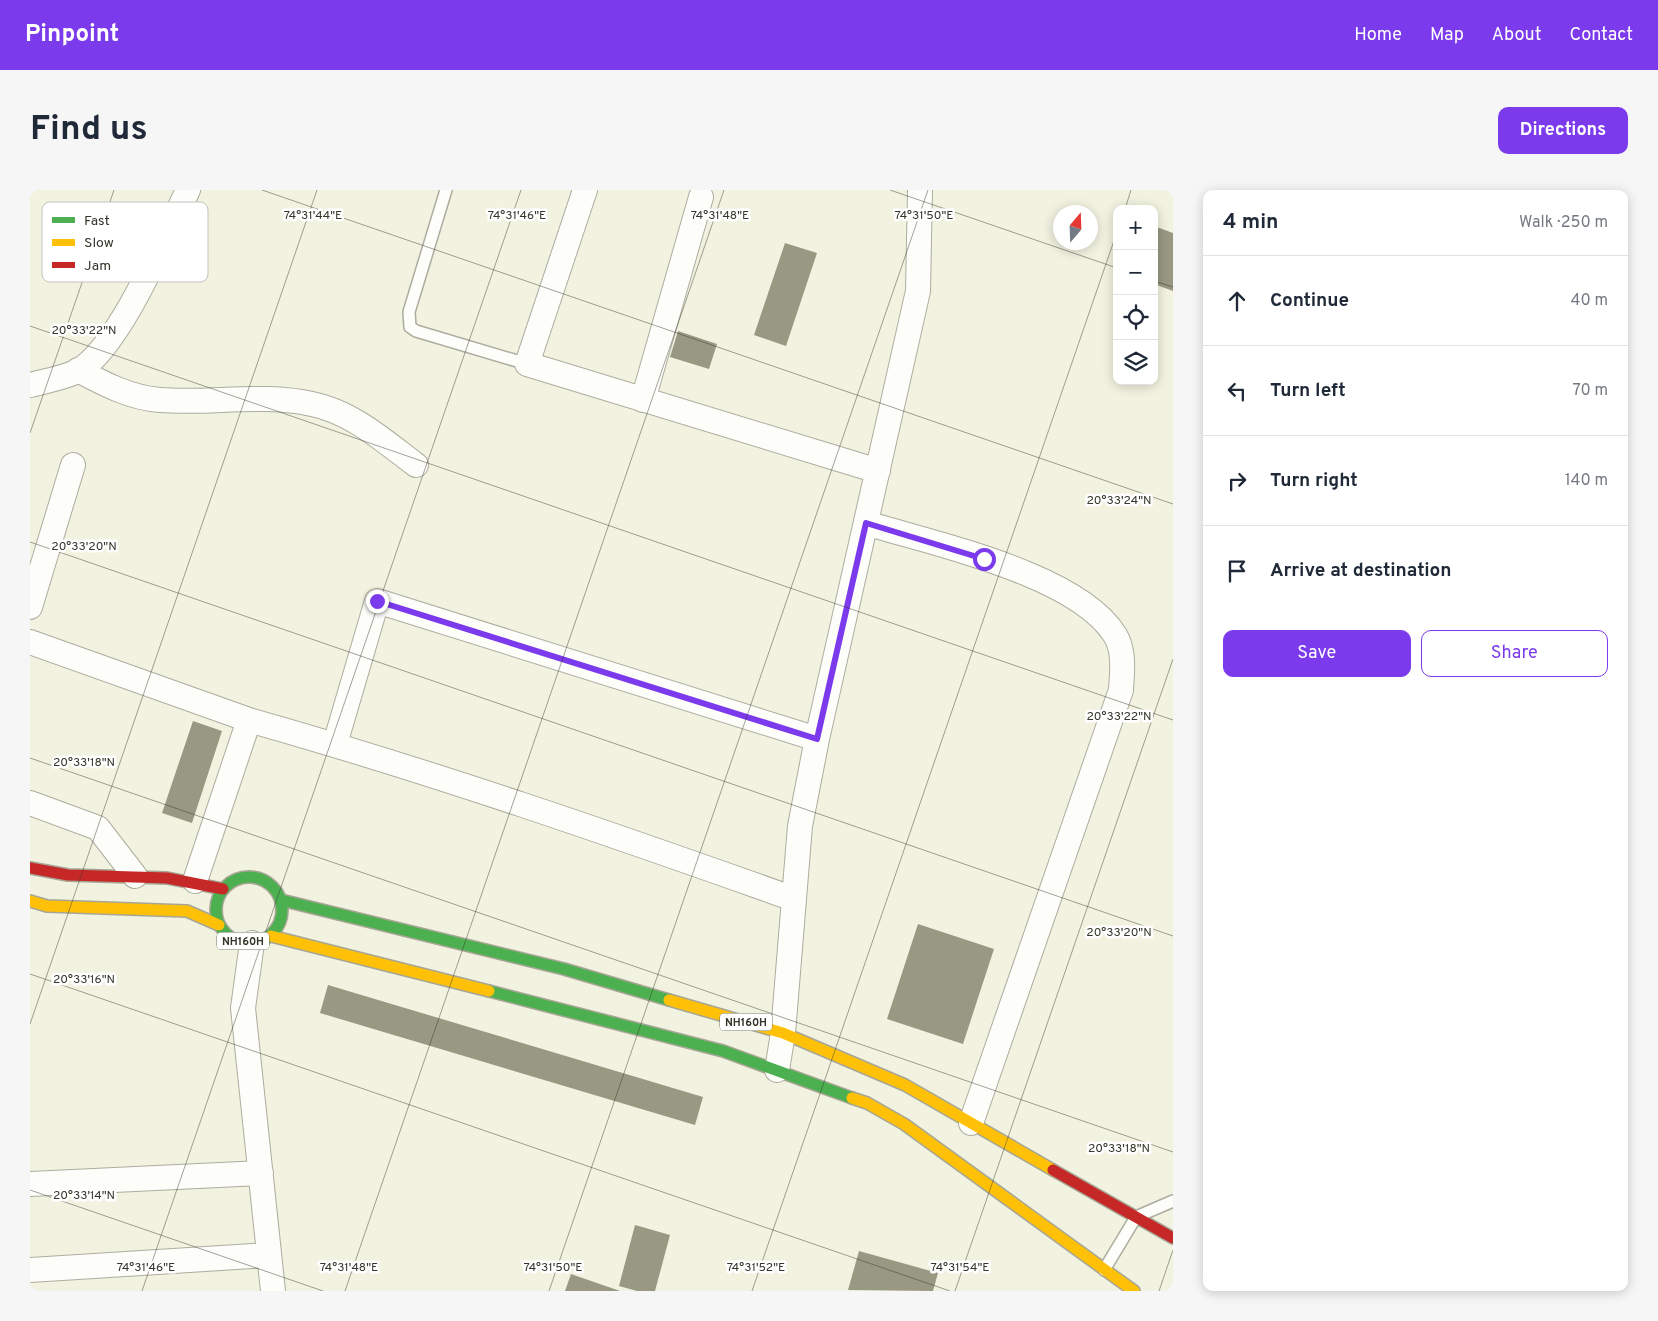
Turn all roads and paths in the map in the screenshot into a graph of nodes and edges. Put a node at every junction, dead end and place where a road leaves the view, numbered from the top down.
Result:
1 (188, 190) edge
2 (446, 190) edge
3 (585, 190) edge
4 (920, 190) edge
5 (701, 197) dead end
6 (182, 202) edge
7 (142, 282) edge
8 (527, 364) junction
9 (78, 370) junction
10 (30, 385) edge
11 (643, 400) junction
12 (416, 464) dead end
13 (73, 465) dead end
14 (878, 471) junction
15 (866, 523) junction
16 (30, 607) edge
17 (30, 642) edge
18 (249, 720) junction
19 (817, 739) junction
20 (335, 744) junction
21 (30, 803) edge
22 (30, 868) edge
23 (135, 876) junction
24 (195, 881) junction
25 (223, 889) junction
26 (281, 900) junction
27 (794, 900) junction
28 (30, 901) edge
29 (219, 925) junction
30 (262, 940) junction
31 (783, 1033) junction
32 (777, 1070) junction
33 (971, 1123) junction
34 (260, 1173) junction
35 (30, 1184) edge
36 (1173, 1201) edge
37 (1136, 1217) junction
38 (1173, 1238) edge
39 (269, 1255) junction
40 (30, 1270) edge
41 (1104, 1270) junction
42 (273, 1291) edge
43 (1134, 1291) edge

1 - 6 street
2 - 8 lane
3 - 8 street
4 - 14 street
5 - 11 street
7 - 9 street
8 - 11 street
9 - 10 street
9 - 12 street
11 - 14 street
13 - 16 street
14 - 15 street
15 - 19 street
15 - 33 street
17 - 18 street
18 - 20 street
18 - 24 street
19 - 20 street
19 - 27 street
20 - 27 street
21 - 23 street
22 - 23 highway
23 - 24 highway
24 - 25 highway
25 - 26 highway
25 - 29 highway, NH160H
26 - 30 highway, NH160H
26 - 31 highway, NH160H
27 - 31 street
28 - 29 highway, NH160H
29 - 30 highway, NH160H
30 - 32 highway, NH160H
30 - 34 street
31 - 32 street
31 - 33 highway, NH160H
32 - 41 highway, NH160H
33 - 37 highway, NH160H
34 - 35 street
34 - 39 street
36 - 37 lane
37 - 38 highway, NH160H
37 - 41 lane
39 - 40 street
39 - 42 street
41 - 43 highway, NH160H

